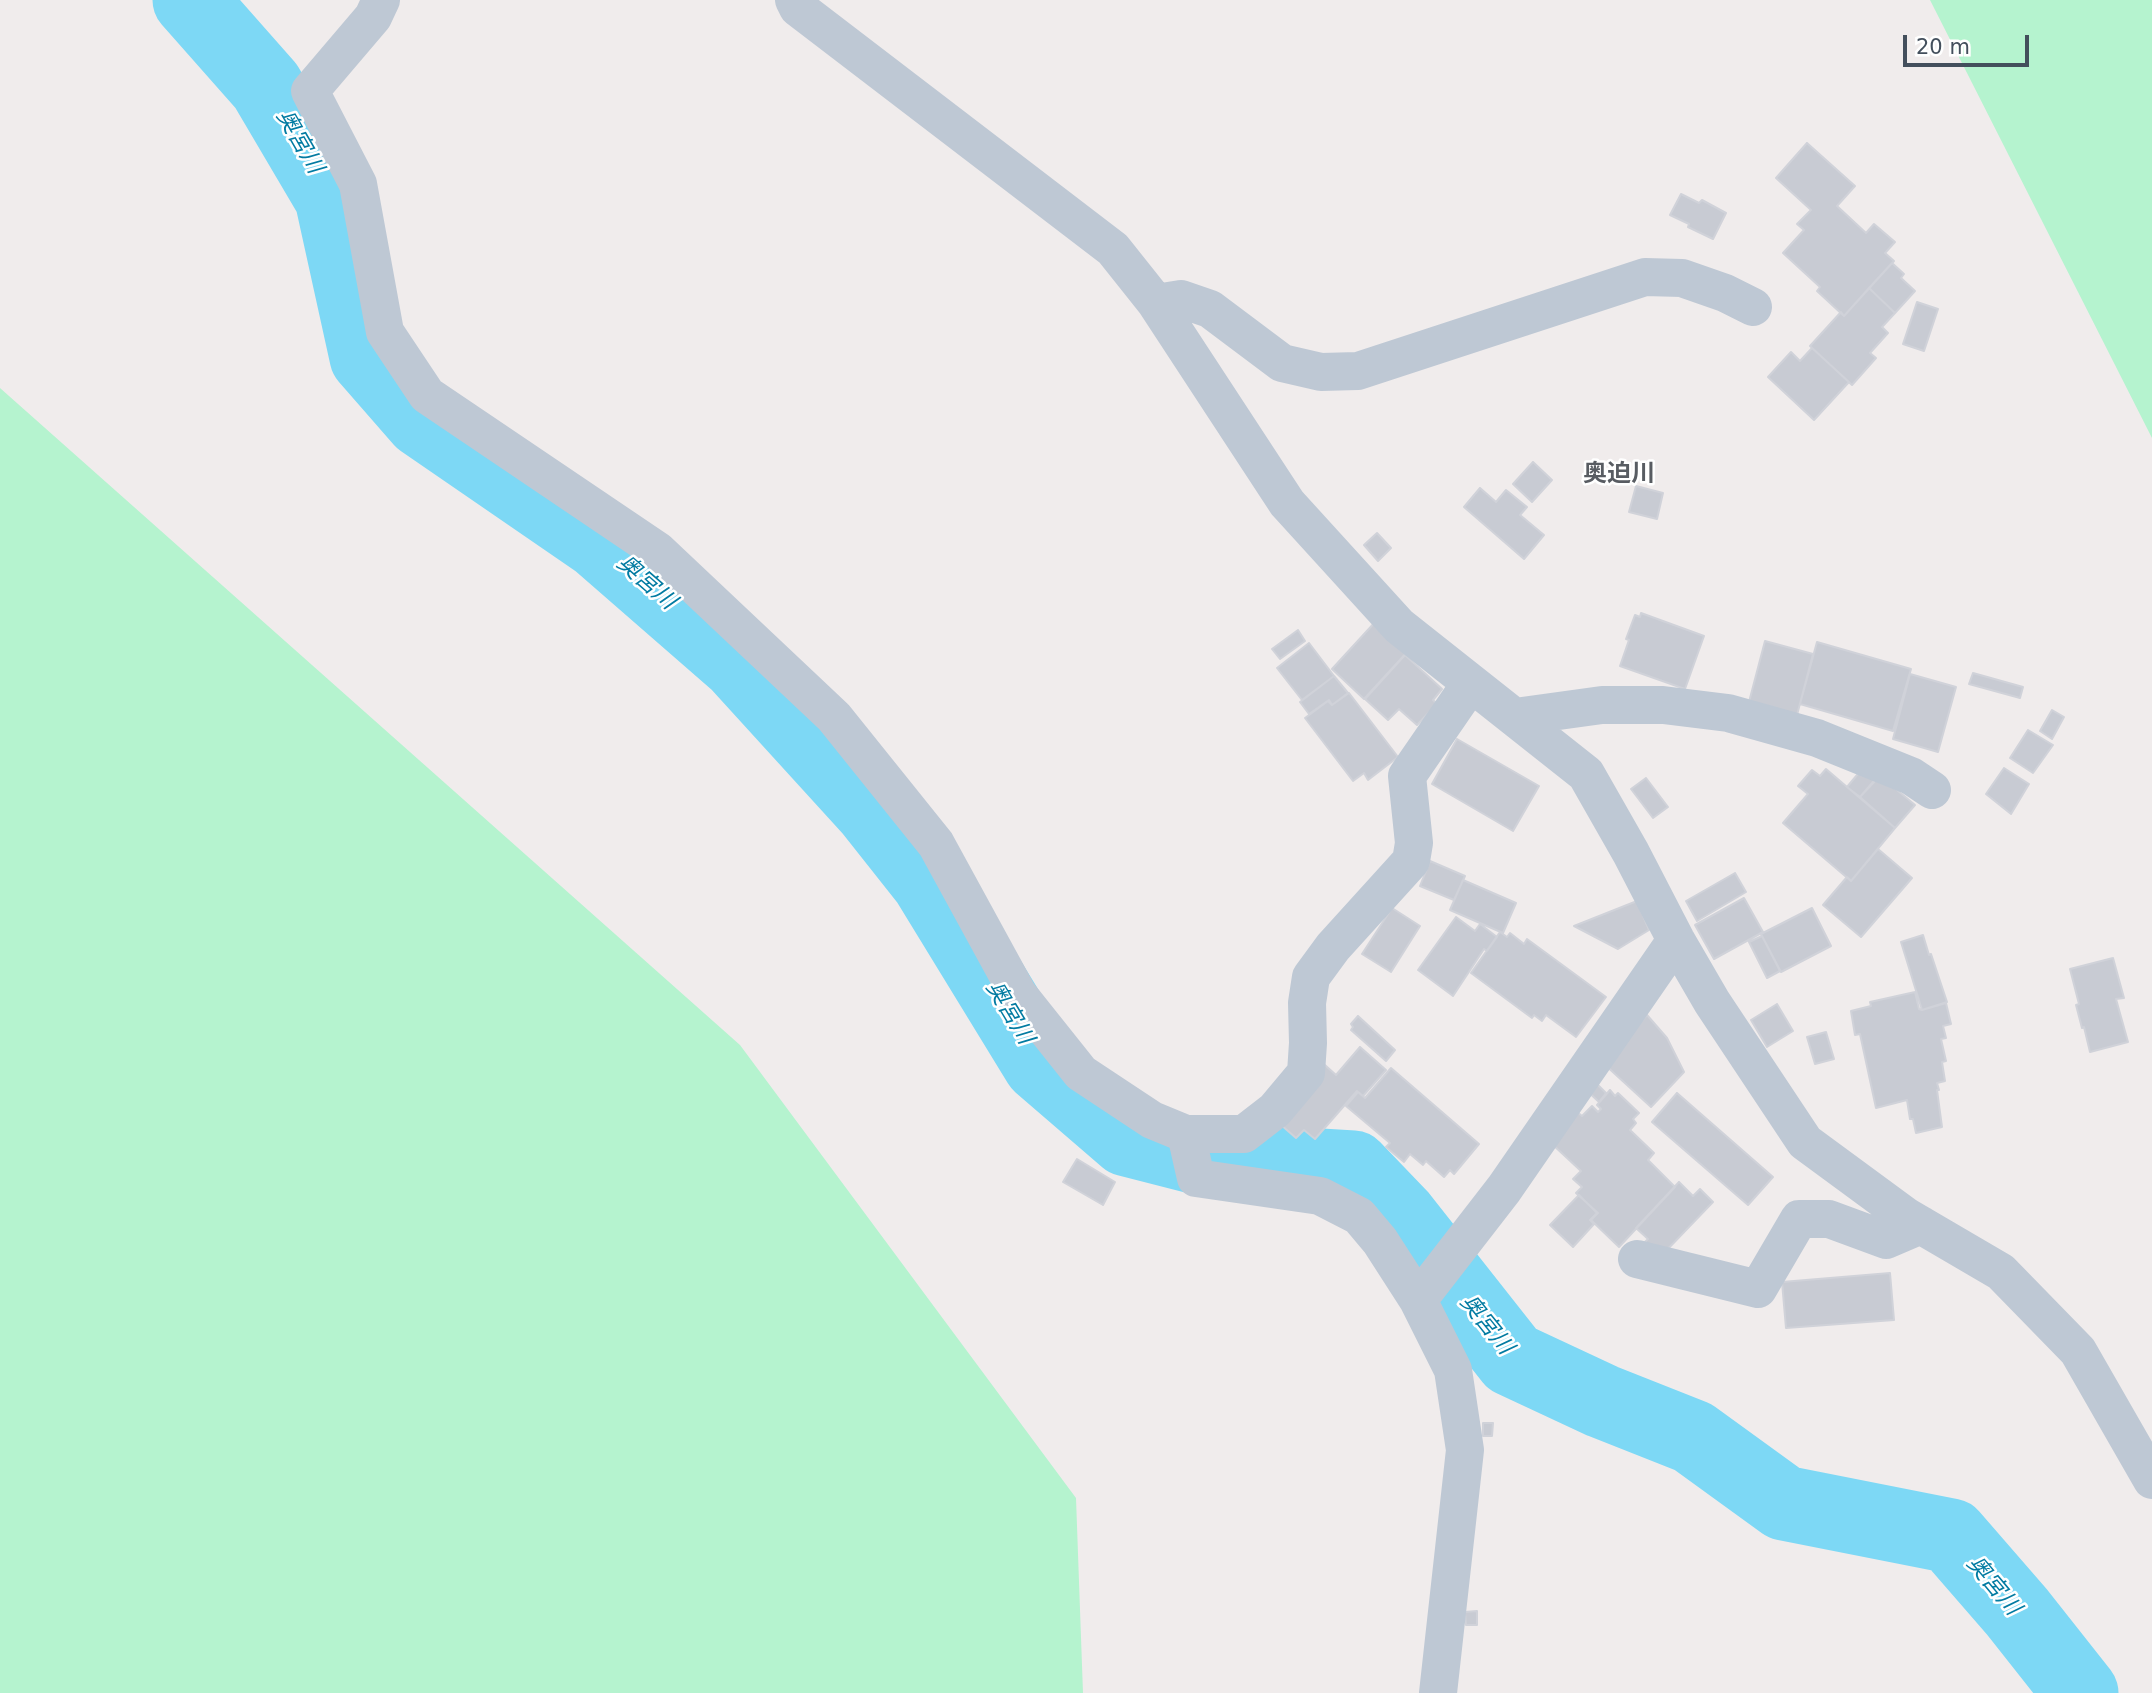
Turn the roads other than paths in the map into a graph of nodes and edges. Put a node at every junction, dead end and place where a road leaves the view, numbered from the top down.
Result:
1 (381, 0) edge
2 (793, 0) edge
3 (1156, 303) junction
4 (1753, 307) dead end
5 (1471, 683) junction
6 (1515, 718) junction
7 (1931, 790) dead end
8 (1676, 940) junction
9 (1186, 1134) junction
10 (1921, 1225) junction
11 (1637, 1259) dead end
12 (1418, 1300) junction
13 (2152, 1480) edge
14 (1438, 1693) edge

1 - 9 street
2 - 3 street
3 - 4 street
3 - 5 street
5 - 6 street
5 - 9 street
6 - 7 street
6 - 8 street
8 - 10 street
8 - 12 street
9 - 12 street
10 - 11 street
10 - 13 street
12 - 14 street

